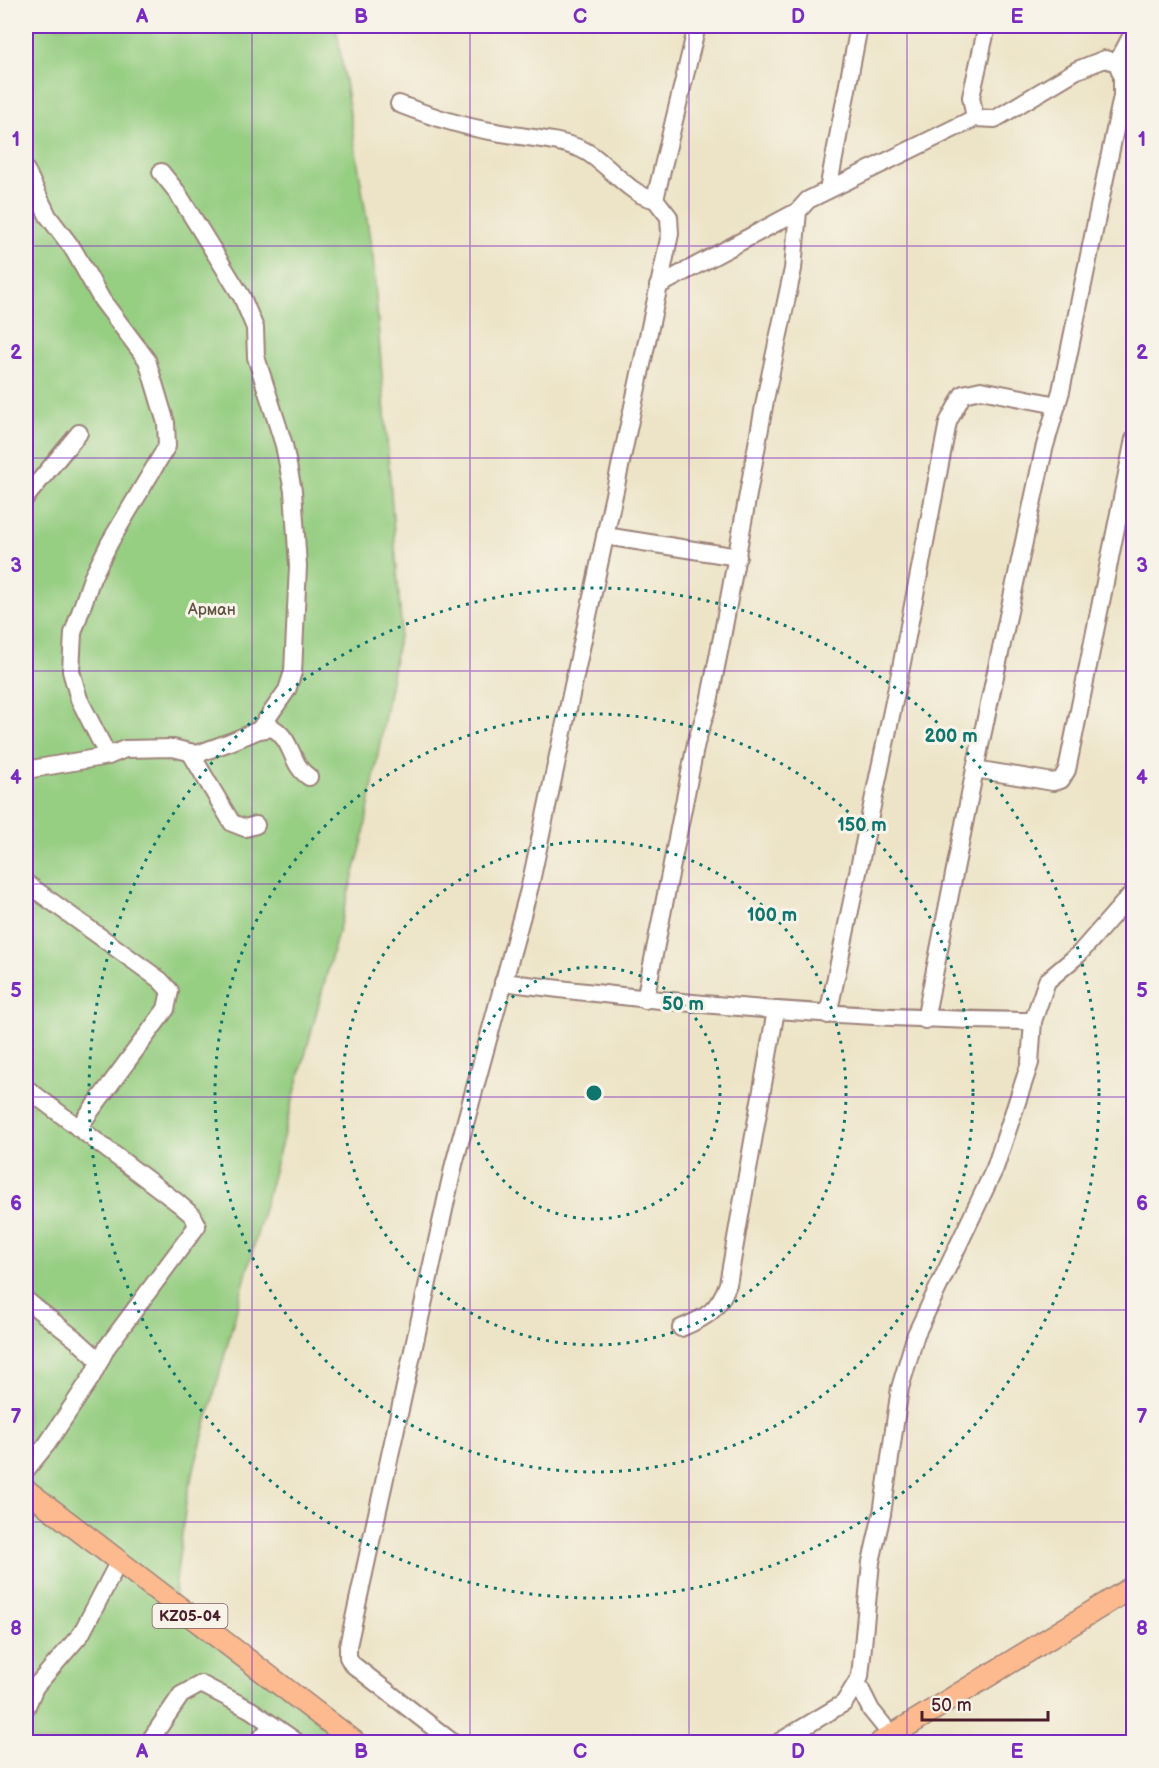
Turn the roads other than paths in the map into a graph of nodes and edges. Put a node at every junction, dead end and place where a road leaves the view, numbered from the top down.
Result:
1 (697, 26) edge
2 (860, 26) edge
3 (987, 26) edge
4 (1134, 31) edge
5 (1117, 63) junction
6 (399, 104) dead end
7 (975, 117) junction
8 (26, 170) edge
9 (161, 172) dead end
10 (828, 190) junction
11 (655, 199) junction
12 (798, 211) junction
13 (658, 286) junction
14 (1057, 405) junction
15 (80, 433) dead end
16 (1134, 439) edge
17 (26, 497) edge
18 (605, 536) junction
19 (738, 557) junction
20 (259, 730) junction
21 (190, 752) junction
22 (108, 756) junction
23 (975, 769) junction
24 (26, 770) edge
25 (309, 777) dead end
26 (256, 825) dead end
27 (26, 883) edge
28 (1134, 891) edge
29 (503, 982) junction
30 (645, 1000) junction
31 (776, 1010) junction
32 (828, 1015) junction
33 (925, 1020) junction
34 (1034, 1021) junction
35 (26, 1088) edge
36 (78, 1128) junction
37 (26, 1300) edge
38 (681, 1328) dead end
39 (100, 1361) junction
40 (26, 1470) edge
41 (26, 1490) edge
42 (119, 1561) junction
43 (1134, 1586) edge
44 (857, 1682) junction
45 (26, 1708) edge
46 (272, 1725) junction
47 (887, 1739) edge
48 (149, 1743) edge
49 (258, 1743) edge
50 (297, 1743) edge
51 (356, 1743) edge
52 (452, 1743) edge
53 (779, 1743) edge

1 - 11 street
2 - 10 street
3 - 7 street
4 - 5 street
5 - 7 street
5 - 14 street
6 - 11 street
7 - 10 street
8 - 22 street
9 - 20 street
10 - 12 street
11 - 13 street
12 - 13 street
12 - 19 street
13 - 18 street
14 - 23 street
14 - 32 street
15 - 17 street
16 - 23 street
18 - 19 street
18 - 29 street
19 - 30 street
20 - 21 street
20 - 25 street
21 - 22 street
21 - 26 street
22 - 24 street
23 - 33 street
27 - 36 street
28 - 34 street
29 - 30 street
29 - 52 street
30 - 31 street
31 - 32 street
31 - 38 street
32 - 33 street
33 - 34 street
34 - 44 street
35 - 36 street
36 - 39 street
37 - 39 street
39 - 40 street
41 - 42 main road, KZ05-04
42 - 45 street
42 - 51 main road, KZ05-04
43 - 47 main road
44 - 47 street
44 - 53 street
46 - 48 street
46 - 49 street
46 - 50 street

